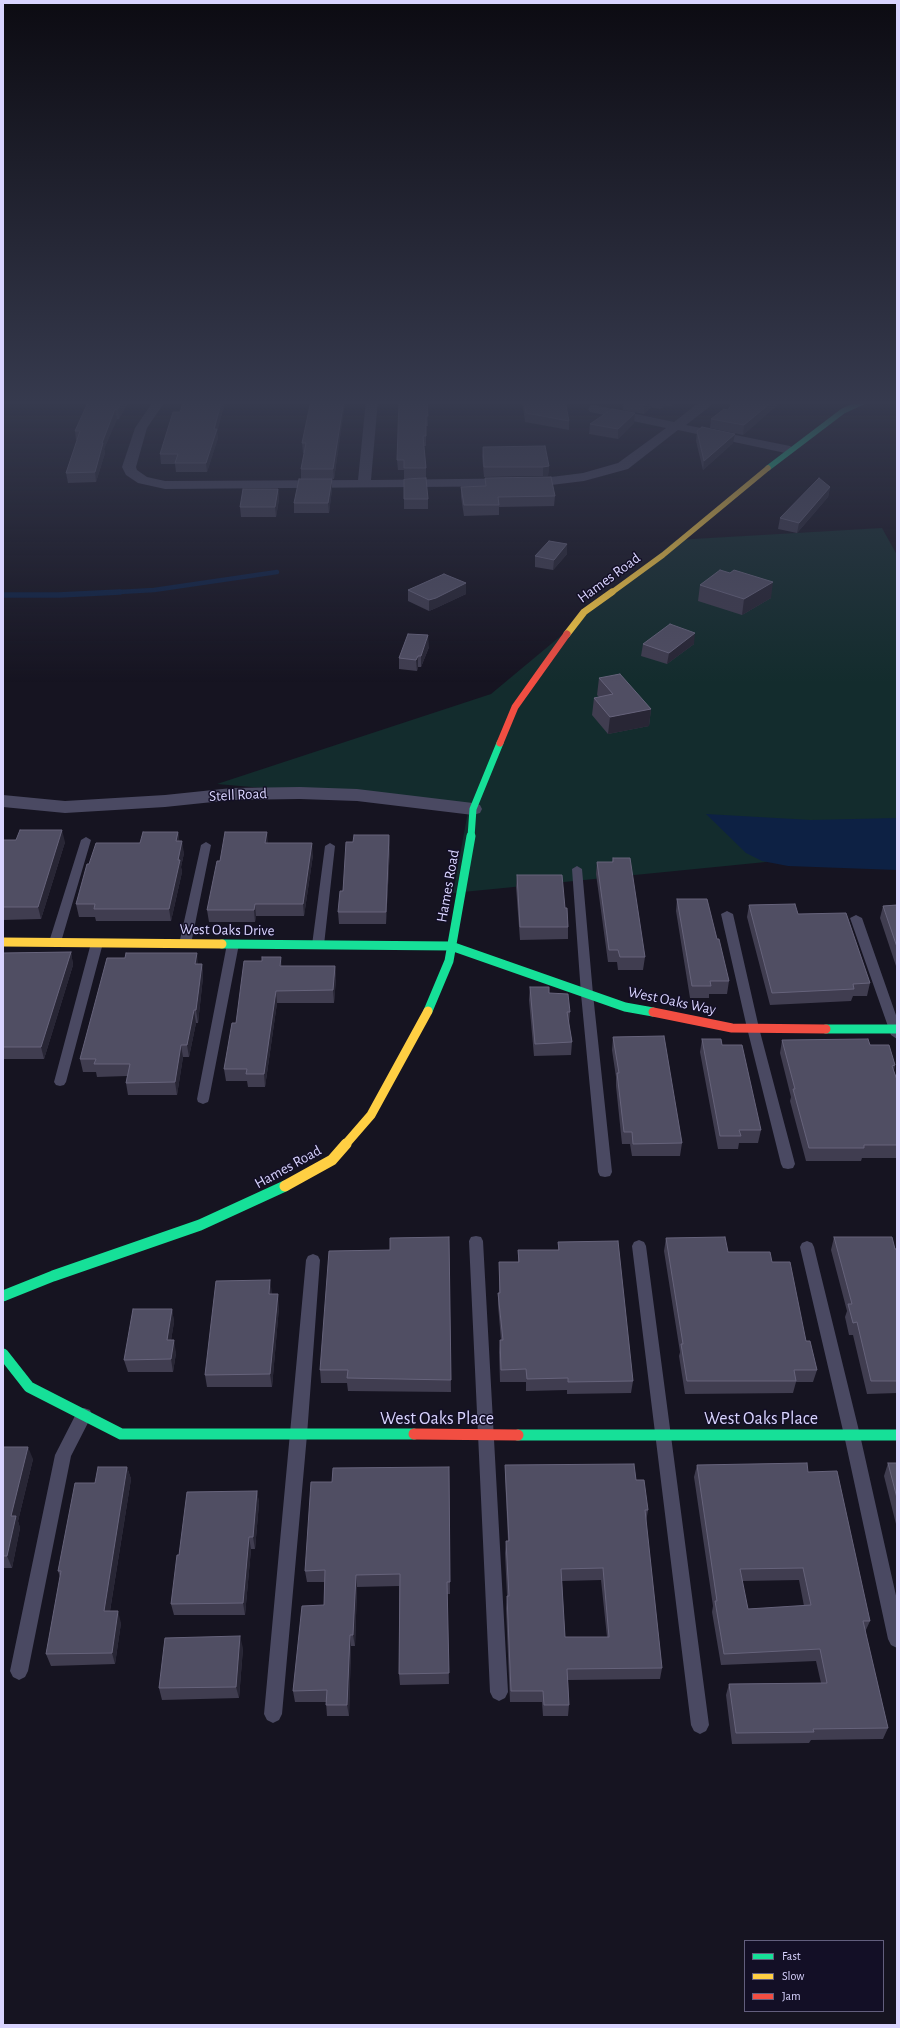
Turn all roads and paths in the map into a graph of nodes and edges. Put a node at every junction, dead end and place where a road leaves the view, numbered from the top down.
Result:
1 (737, 495) edge
2 (3, 801) edge
3 (473, 809) junction
4 (86, 840) dead end
5 (206, 845) dead end
6 (330, 846) dead end
7 (577, 869) dead end
8 (727, 914) dead end
9 (856, 918) dead end
10 (3, 942) edge
11 (55, 942) junction
12 (97, 943) junction
13 (185, 944) junction
14 (233, 944) junction
15 (318, 945) junction
16 (452, 946) junction
17 (587, 994) junction
18 (753, 1028) junction
19 (896, 1031) edge
20 (60, 1082) dead end
21 (203, 1099) dead end
22 (788, 1164) dead end
23 (605, 1172) dead end
24 (476, 1241) dead end
25 (639, 1246) dead end
26 (807, 1247) dead end
27 (313, 1260) dead end
28 (3, 1296) edge
29 (3, 1354) edge
30 (84, 1415) junction
31 (299, 1435) junction
32 (486, 1435) junction
33 (663, 1435) junction
34 (852, 1435) junction
35 (897, 1435) edge
36 (897, 1639) edge
37 (19, 1671) dead end
38 (499, 1692) dead end
39 (273, 1714) dead end
40 (700, 1725) dead end

1 - 3 street, Hames Road
2 - 3 street, Stell Road
3 - 16 street, Hames Road
4 - 11 lane
5 - 13 lane
6 - 15 lane
7 - 17 lane
8 - 18 lane
9 - 19 lane
10 - 11 street, West Oaks Drive
11 - 12 street, West Oaks Drive
12 - 13 street, West Oaks Drive
12 - 20 lane
13 - 14 street, West Oaks Drive
14 - 15 street, West Oaks Drive
14 - 21 lane
15 - 16 street, West Oaks Drive
16 - 17 street, West Oaks Way
16 - 28 street, Hames Road
17 - 18 street, West Oaks Way
17 - 23 lane
18 - 19 street, West Oaks Way
18 - 22 lane
24 - 32 lane
25 - 33 lane
26 - 34 lane
27 - 31 lane
29 - 30 street, West Oaks Place
30 - 31 street, West Oaks Place
30 - 37 lane
31 - 32 street, West Oaks Place
31 - 39 lane
32 - 33 street, West Oaks Place
32 - 38 lane
33 - 34 street, West Oaks Place
33 - 40 lane
34 - 35 street, West Oaks Place
34 - 36 lane

